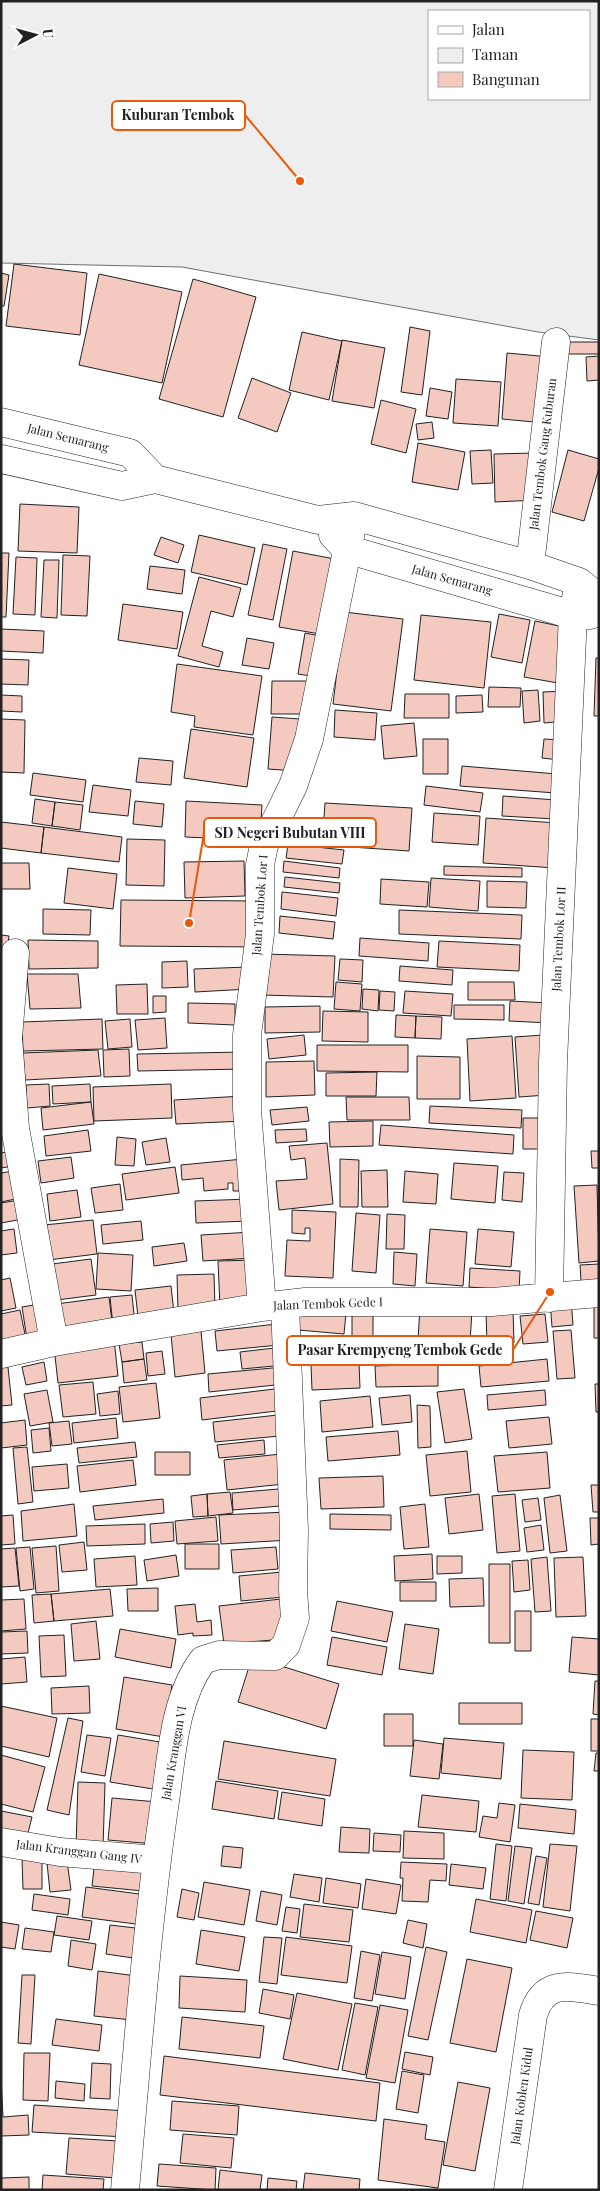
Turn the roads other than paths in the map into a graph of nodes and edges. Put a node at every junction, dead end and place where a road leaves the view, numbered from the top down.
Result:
1 (556, 342) dead end
2 (1, 422) edge
3 (1, 459) edge
4 (155, 479) junction
5 (354, 516) junction
6 (318, 520) junction
7 (346, 549) junction
8 (530, 565) junction
9 (589, 590) edge
10 (586, 615) edge
11 (15, 953) dead end
12 (599, 1293) edge
13 (549, 1298) junction
14 (274, 1306) junction
15 (54, 1342) junction
16 (1, 1354) edge
17 (1, 1842) edge
18 (156, 1860) junction
19 (599, 1991) edge
20 (125, 2190) edge
21 (508, 2190) edge

1 - 8 street, Jalan Tembok Gang Kuburan
2 - 4 street, Jalan Semarang
3 - 4 street
4 - 6 street
5 - 6 street
5 - 7 street, Jalan Tembok Lor I
5 - 8 street
6 - 7 street, Jalan Semarang
7 - 10 street, Jalan Semarang
7 - 14 street, Jalan Tembok Lor I
8 - 9 street
9 - 10 street, Jalan Tembok Lor II
10 - 13 street, Jalan Tembok Lor II
11 - 15 street
12 - 13 street, Jalan Tembok Gede I
13 - 14 street, Jalan Tembok Gede I
14 - 15 street, Jalan Tembok Gede I
14 - 18 street, Jalan Kranggan VI
15 - 16 street, Jalan Tembok Gede I
17 - 18 street, Jalan Kranggan Gang IV
18 - 20 street, Jalan Kranggan VI
19 - 21 street, Jalan Koblen Kidul

